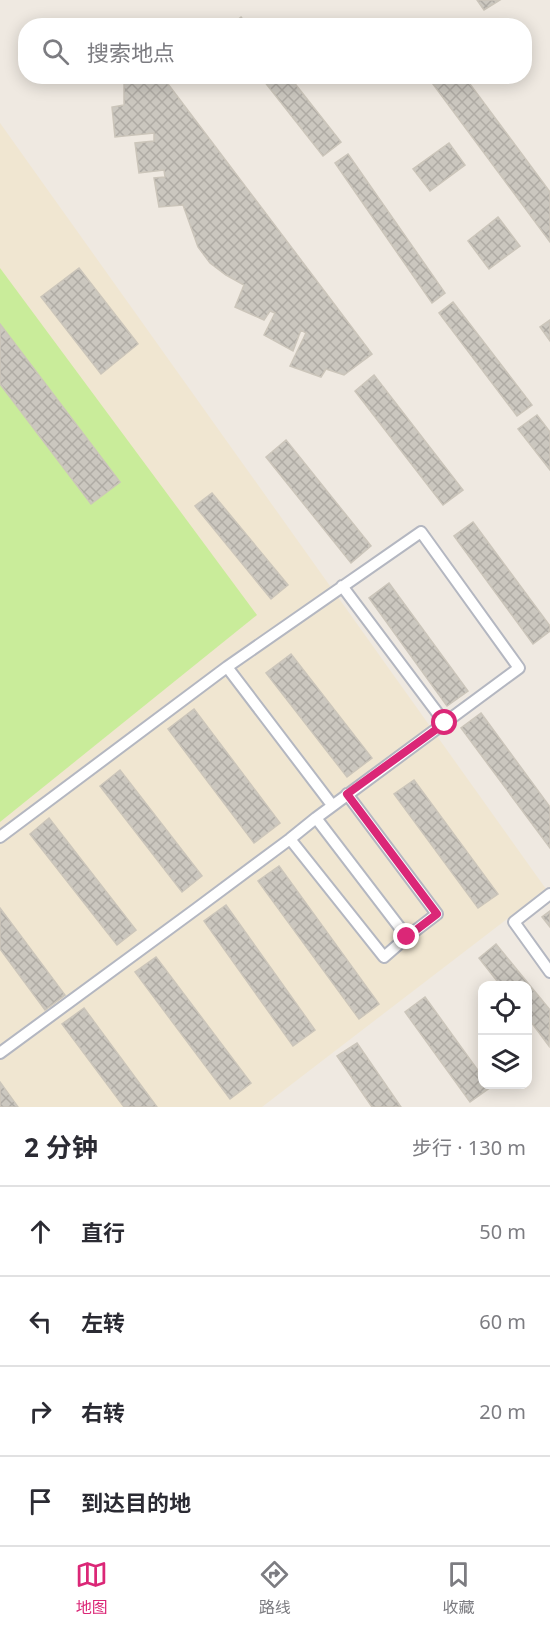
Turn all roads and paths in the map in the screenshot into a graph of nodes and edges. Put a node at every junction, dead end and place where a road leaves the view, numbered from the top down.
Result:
1 (342, 586) junction
2 (227, 668) junction
3 (445, 723) junction
4 (347, 794) junction
5 (332, 805) junction
6 (315, 818) junction
7 (0, 837) edge
8 (290, 839) junction
9 (550, 894) edge
10 (407, 937) junction
11 (550, 972) edge
12 (0, 1053) edge

1 - 2 lane
1 - 3 lane
1 - 3 lane
2 - 5 lane
2 - 7 lane
3 - 4 lane
4 - 5 lane
4 - 10 lane
5 - 6 lane
6 - 8 lane
6 - 10 lane
8 - 10 lane
8 - 12 lane
9 - 11 lane

